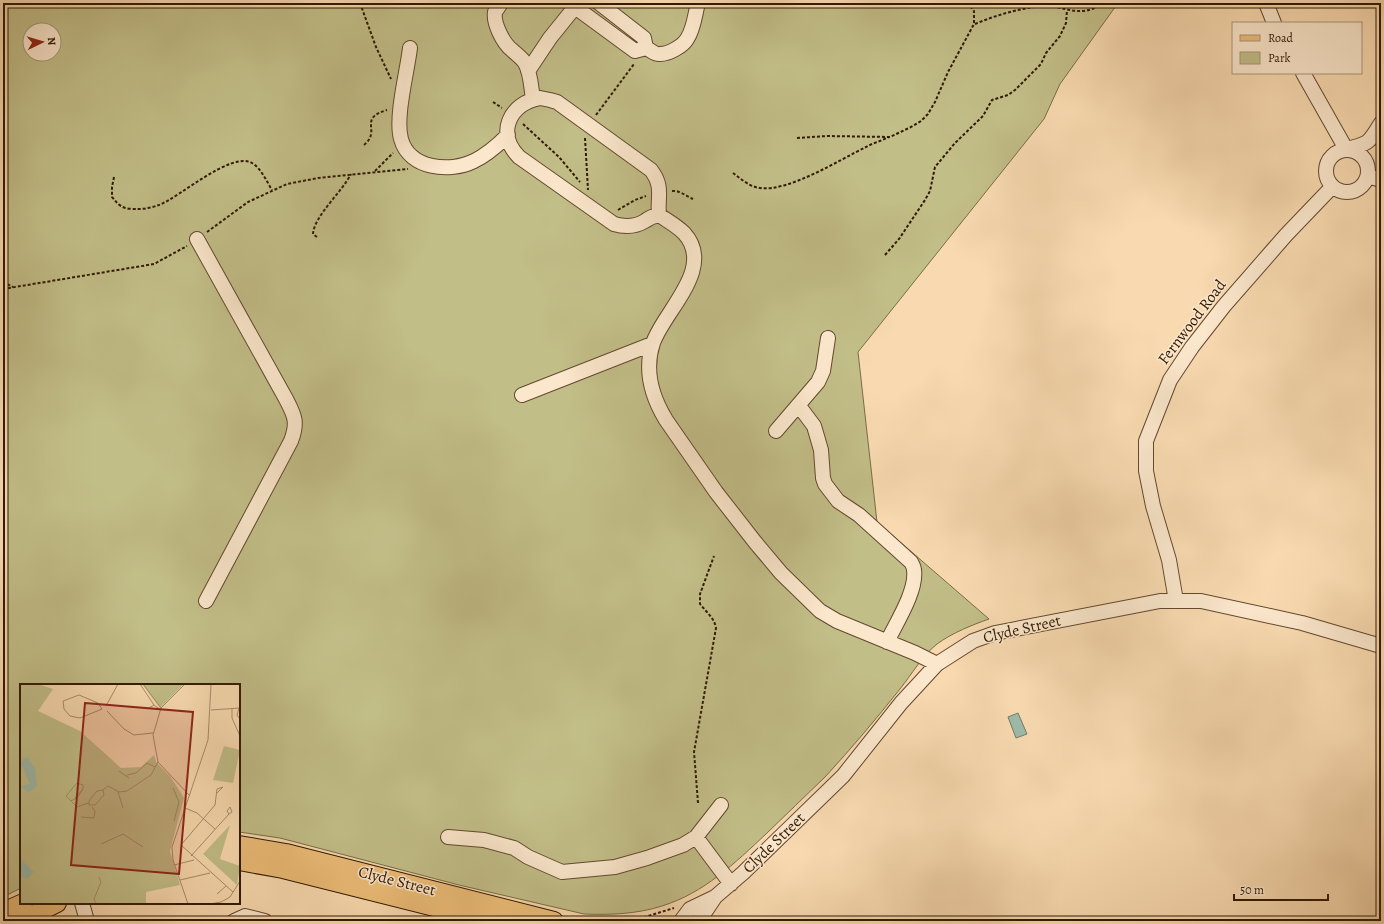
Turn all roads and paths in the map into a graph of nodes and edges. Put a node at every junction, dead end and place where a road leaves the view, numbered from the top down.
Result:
1 (360, 3) edge
2 (501, 3) edge
3 (599, 3) edge
4 (698, 3) edge
5 (968, 3) edge
6 (1103, 3) edge
7 (1266, 3) edge
8 (575, 5) edge
9 (1067, 10) junction
10 (1274, 22) edge
11 (974, 24) junction
12 (410, 48) dead end
13 (646, 48) junction
14 (528, 71) junction
15 (1303, 74) edge
16 (533, 99) junction
17 (493, 102) dead end
18 (401, 103) junction
19 (512, 115) junction
20 (1381, 123) edge
21 (588, 125) junction
22 (508, 135) junction
23 (890, 137) junction
24 (797, 138) dead end
25 (402, 140) junction
26 (364, 145) dead end
27 (1346, 149) junction
28 (412, 169) dead end
29 (374, 172) junction
30 (733, 173) dead end
31 (351, 174) junction
32 (114, 177) dead end
33 (1375, 178) edge
34 (580, 183) dead end
35 (1332, 186) junction
36 (584, 188) dead end
37 (272, 190) junction
38 (659, 215) junction
39 (317, 238) dead end
40 (197, 239) junction
41 (885, 255) dead end
42 (3, 282) edge
43 (13, 287) junction
44 (3, 289) edge
45 (828, 338) dead end
46 (652, 344) junction
47 (522, 395) dead end
48 (799, 406) junction
49 (776, 431) dead end
50 (714, 556) dead end
51 (206, 601) dead end
52 (1176, 601) junction
53 (888, 642) junction
54 (1380, 644) edge
55 (938, 664) junction
56 (698, 803) dead end
57 (721, 806) dead end
58 (448, 837) dead end
59 (696, 837) junction
60 (240, 845) edge
61 (240, 861) edge
62 (731, 884) junction
63 (715, 897) junction
64 (21, 904) edge
65 (55, 904) edge
66 (82, 904) edge
67 (680, 906) dead end
68 (3, 912) edge
69 (259, 919) edge
70 (21, 921) edge
71 (87, 921) edge
72 (234, 921) edge
73 (490, 921) edge
74 (554, 921) edge
75 (624, 921) edge
76 (681, 921) edge
77 (699, 921) edge

1 - 18 path
2 - 14 street
3 - 13 street
4 - 13 street
5 - 11 path
6 - 9 path
7 - 10 street
8 - 13 street
8 - 14 street
9 - 11 path
9 - 41 path
11 - 23 path
12 - 18 street
13 - 21 path
14 - 16 street
15 - 27 street
16 - 19 street
16 - 21 street
17 - 19 path
18 - 25 street
18 - 26 path
19 - 22 street
19 - 34 path
20 - 27 street
21 - 36 path
21 - 38 street
22 - 25 street
22 - 38 street
23 - 24 path
23 - 30 path
25 - 29 path
27 - 33 street
27 - 35 street
28 - 29 path
29 - 31 path
31 - 37 path
31 - 39 path
32 - 37 path
33 - 35 street
35 - 52 street, Fernwood Road
37 - 40 path
38 - 46 street
40 - 43 path
40 - 51 street
42 - 43 path
43 - 44 path
45 - 48 street
46 - 47 street
46 - 53 street
48 - 49 street
48 - 53 street
50 - 56 path
52 - 54 street, Clyde Street
52 - 55 street, Clyde Street
53 - 55 street
55 - 62 street, Clyde Street
57 - 59 street
58 - 59 street
59 - 62 street
60 - 74 main road, Clyde Street
61 - 73 main road, Clyde Street
62 - 63 street, Clyde Street
63 - 76 street, Clyde Street
63 - 77 street, Clyde Street
64 - 68 main road
65 - 70 main road
66 - 71 street
67 - 75 path
69 - 72 street

